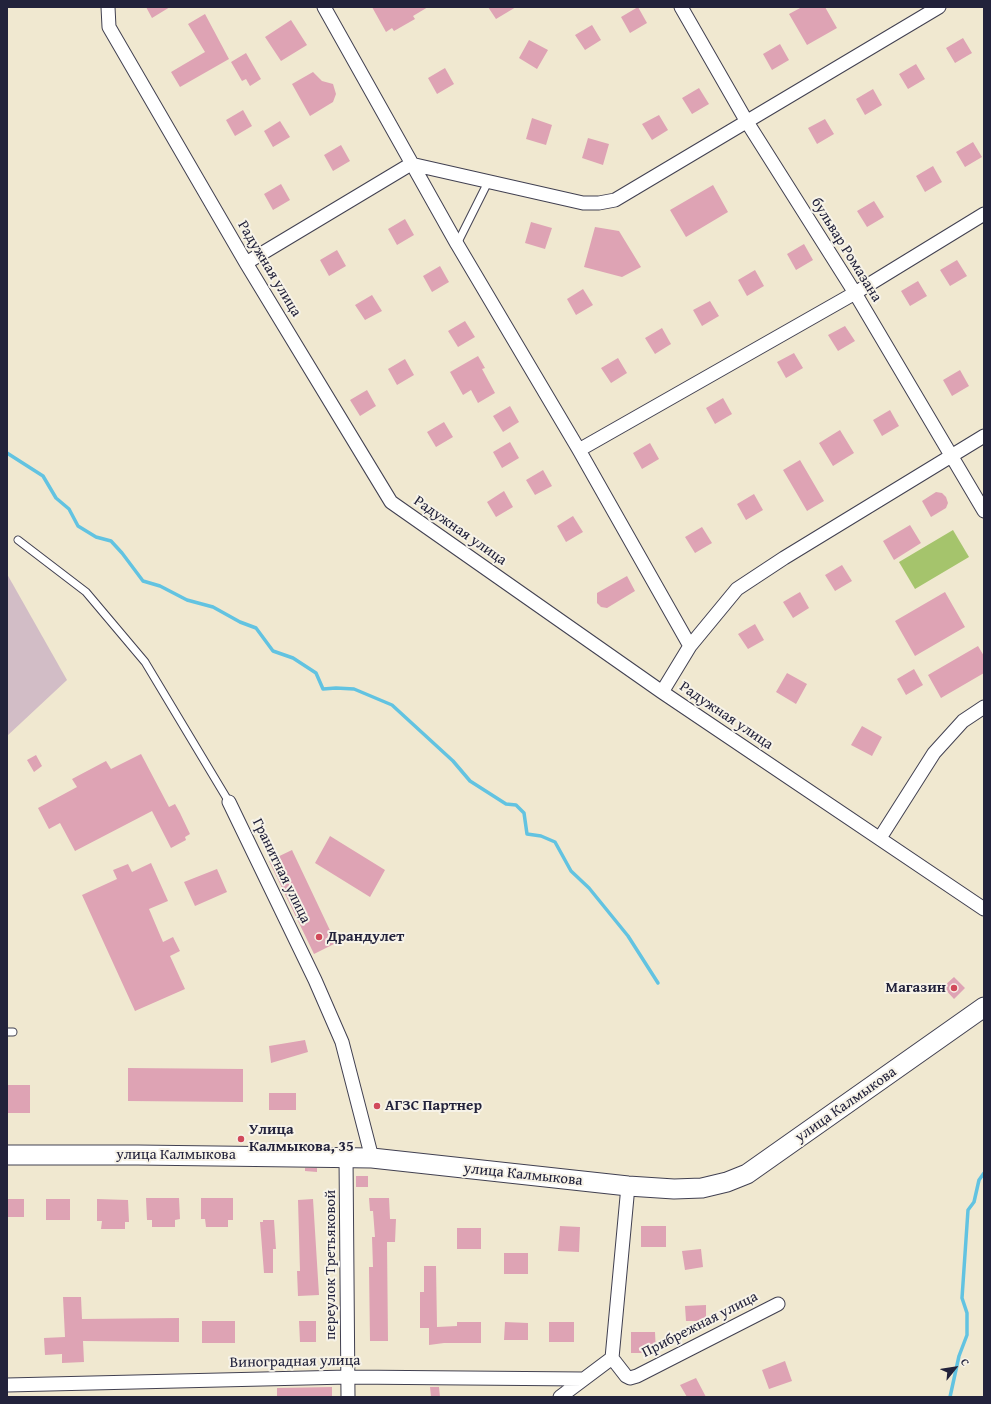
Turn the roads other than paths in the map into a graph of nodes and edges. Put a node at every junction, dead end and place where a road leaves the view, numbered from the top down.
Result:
1 (108, 7) edge
2 (324, 7) edge
3 (680, 7) edge
4 (939, 7) edge
5 (747, 122) junction
6 (411, 164) junction
7 (488, 182) junction
8 (984, 214) edge
9 (457, 244) junction
10 (246, 263) junction
11 (855, 293) junction
12 (984, 436) edge
13 (579, 450) junction
14 (951, 456) junction
15 (984, 511) edge
16 (18, 540) dead end
17 (690, 646) junction
18 (662, 692) junction
19 (984, 707) edge
20 (229, 802) joint
21 (880, 838) junction
22 (984, 909) edge
23 (984, 1008) edge
24 (7, 1155) edge
25 (346, 1158) junction
26 (372, 1158) junction
27 (628, 1186) junction
28 (778, 1304) dead end
29 (612, 1358) junction
30 (348, 1376) junction
31 (583, 1379) junction
32 (7, 1385) edge
33 (348, 1397) edge
34 (560, 1397) edge

1 - 10 street, Радужная улица
2 - 6 street
3 - 5 street, бульвар Ромазана
4 - 5 street
5 - 7 street
5 - 11 street, бульвар Ромазана
6 - 7 street
6 - 9 street
6 - 10 street
7 - 9 lane
8 - 11 street
9 - 13 street
10 - 18 street, Радужная улица
11 - 13 street
11 - 14 street, бульвар Ромазана
12 - 14 street
13 - 17 street
14 - 15 street, бульвар Ромазана
14 - 17 street
16 - 20 lane
17 - 18 street
18 - 21 street, Радужная улица
19 - 21 street
20 - 26 street, Гранитная улица
21 - 22 street, Радужная улица
23 - 27 main road, улица Калмыкова
24 - 25 main road, улица Калмыкова
25 - 26 main road, улица Калмыкова
25 - 30 street, переулок Третьяковой
26 - 27 main road, улица Калмыкова
27 - 29 street
28 - 29 street, Прибрежная улица
29 - 31 street
30 - 31 street, Виноградная улица
30 - 32 street, Виноградная улица
30 - 33 street, переулок Третьяковой
31 - 34 street

